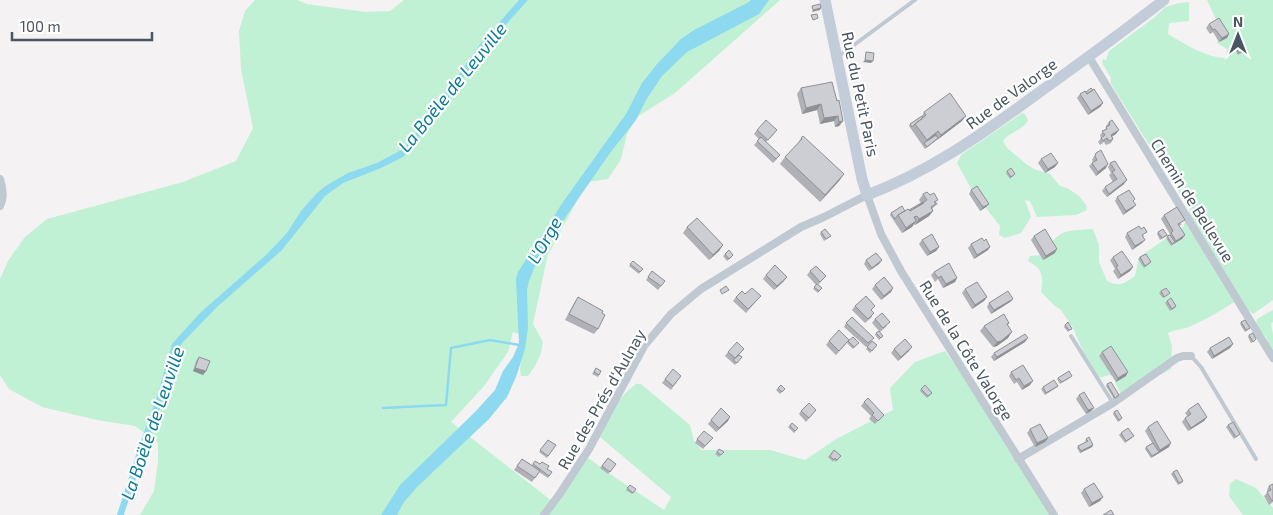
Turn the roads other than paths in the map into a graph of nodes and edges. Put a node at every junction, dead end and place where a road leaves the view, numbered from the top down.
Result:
1 (825, 0) edge
2 (915, 0) edge
3 (1164, 0) edge
4 (1089, 57) junction
5 (837, 58) junction
6 (0, 179) edge
7 (867, 195) junction
8 (0, 206) edge
9 (1071, 336) dead end
10 (1191, 356) joint
11 (1273, 358) edge
12 (1113, 403) junction
13 (1018, 458) junction
14 (1256, 459) dead end
15 (544, 515) edge
16 (1054, 515) edge

1 - 5 street, Rue du Petit Paris
2 - 5 lane
3 - 4 street, Rue de Valorge
4 - 7 street, Rue de Valorge
4 - 11 street, Chemin de Bellevue
5 - 7 street, Rue du Petit Paris
6 - 8 street
7 - 13 street, Rue de la Côte Valorge
7 - 15 street, Rue des Prés d'Aulnay
9 - 12 lane
10 - 12 street
10 - 14 lane
12 - 13 street
13 - 16 street, Rue de la Côte Valorge

